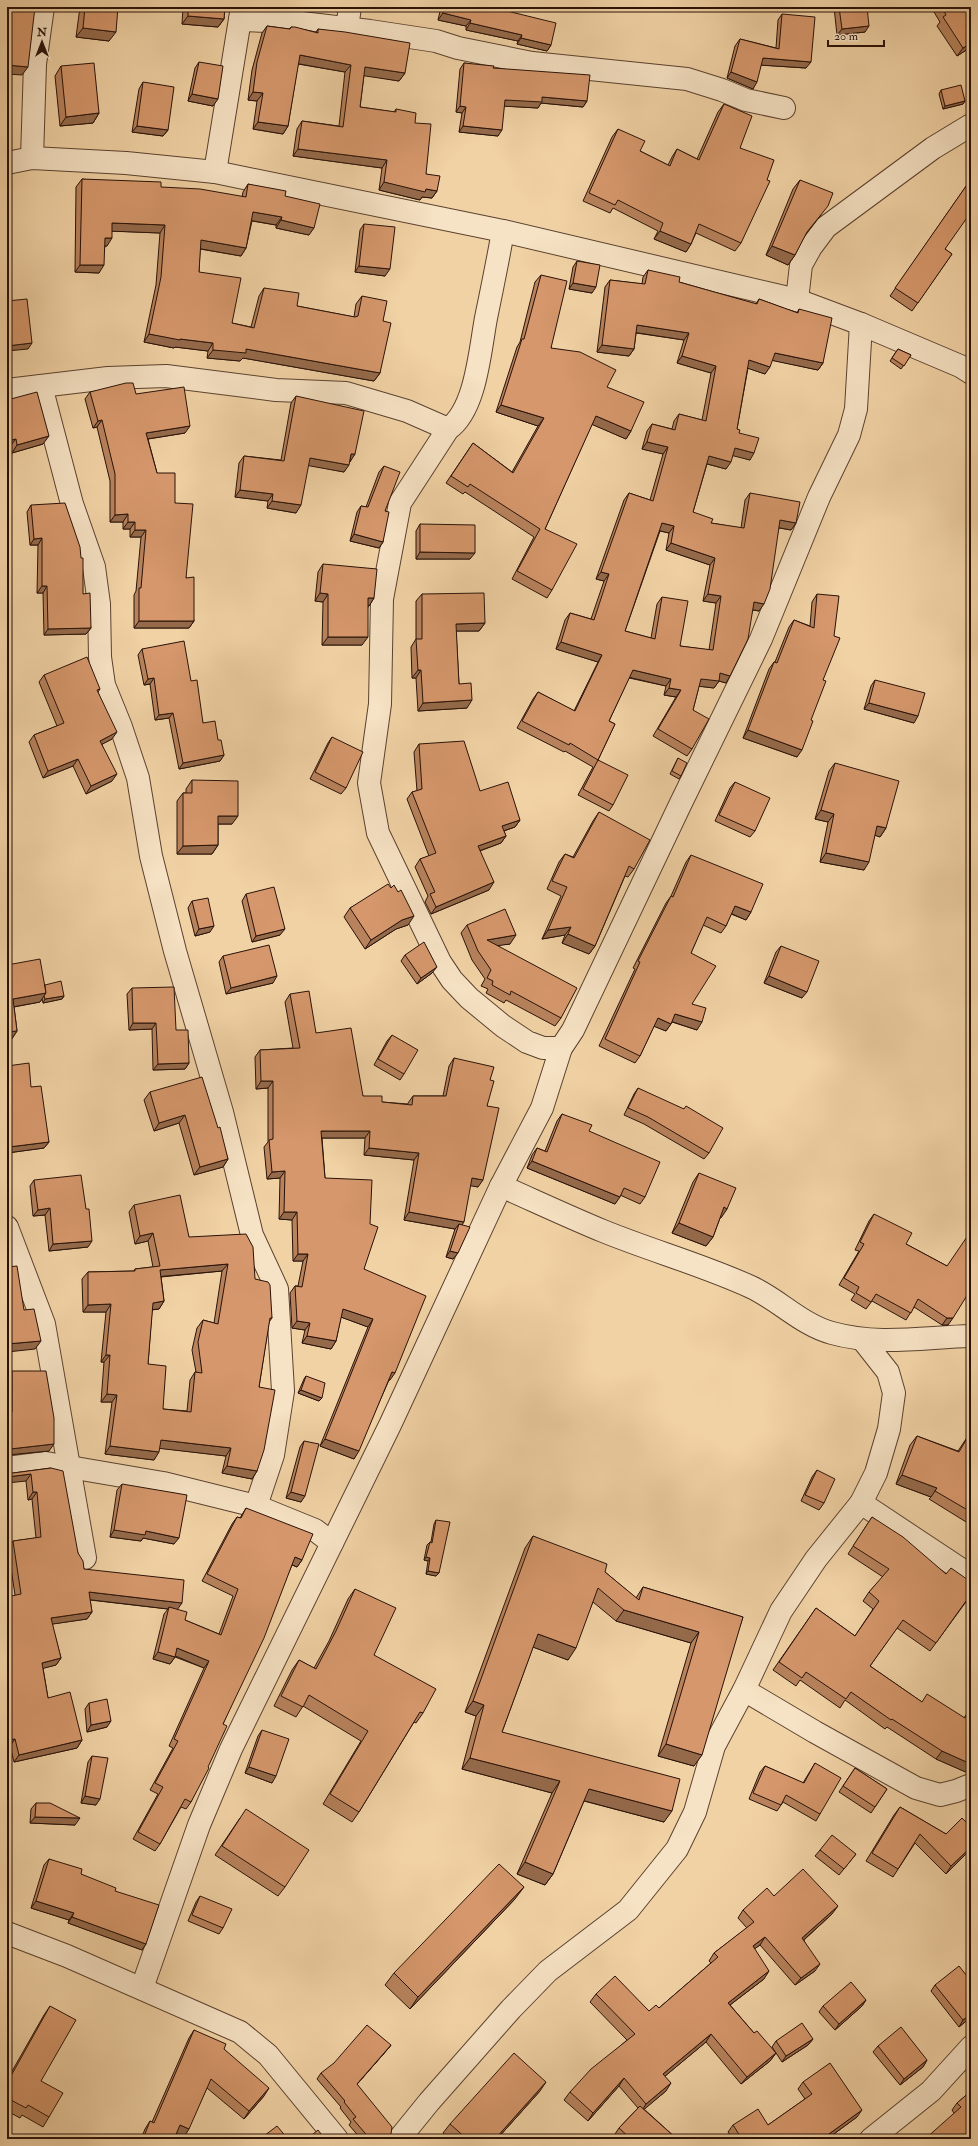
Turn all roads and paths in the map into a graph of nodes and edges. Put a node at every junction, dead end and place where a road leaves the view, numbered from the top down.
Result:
1 (43, 7) edge
2 (241, 13) edge
3 (348, 18) edge
4 (784, 108) dead end
5 (971, 125) edge
6 (32, 158) junction
7 (7, 163) edge
8 (215, 172) junction
9 (503, 231) junction
10 (797, 300) junction
11 (861, 324) junction
12 (971, 372) edge
13 (41, 386) junction
14 (7, 390) edge
15 (448, 429) junction
16 (552, 1048) junction
17 (501, 1186) junction
18 (7, 1227) edge
19 (971, 1336) edge
20 (862, 1339) junction
21 (7, 1468) edge
22 (70, 1468) junction
23 (861, 1503) junction
24 (256, 1506) junction
25 (332, 1543) junction
26 (85, 1558) dead end
27 (971, 1576) edge
28 (744, 1690) junction
29 (971, 1785) edge
30 (7, 1933) edge
31 (142, 1988) junction
32 (971, 2047) edge
33 (875, 2138) edge
34 (337, 2139) edge
35 (400, 2139) edge

1 - 6 street
2 - 3 street
2 - 8 street
3 - 4 street
5 - 10 street
6 - 7 street
6 - 8 street
8 - 9 street
9 - 10 street
9 - 15 street
10 - 11 street
11 - 12 street
11 - 16 street
13 - 14 street
13 - 15 street
13 - 24 street
15 - 16 street
16 - 17 street
17 - 20 street
17 - 25 street
18 - 22 street
19 - 20 street
20 - 23 street
21 - 22 street
22 - 24 street
22 - 26 street
23 - 27 street
23 - 28 street
24 - 25 street
25 - 31 street
28 - 29 street
28 - 35 street
30 - 31 street
31 - 34 street
32 - 33 street

